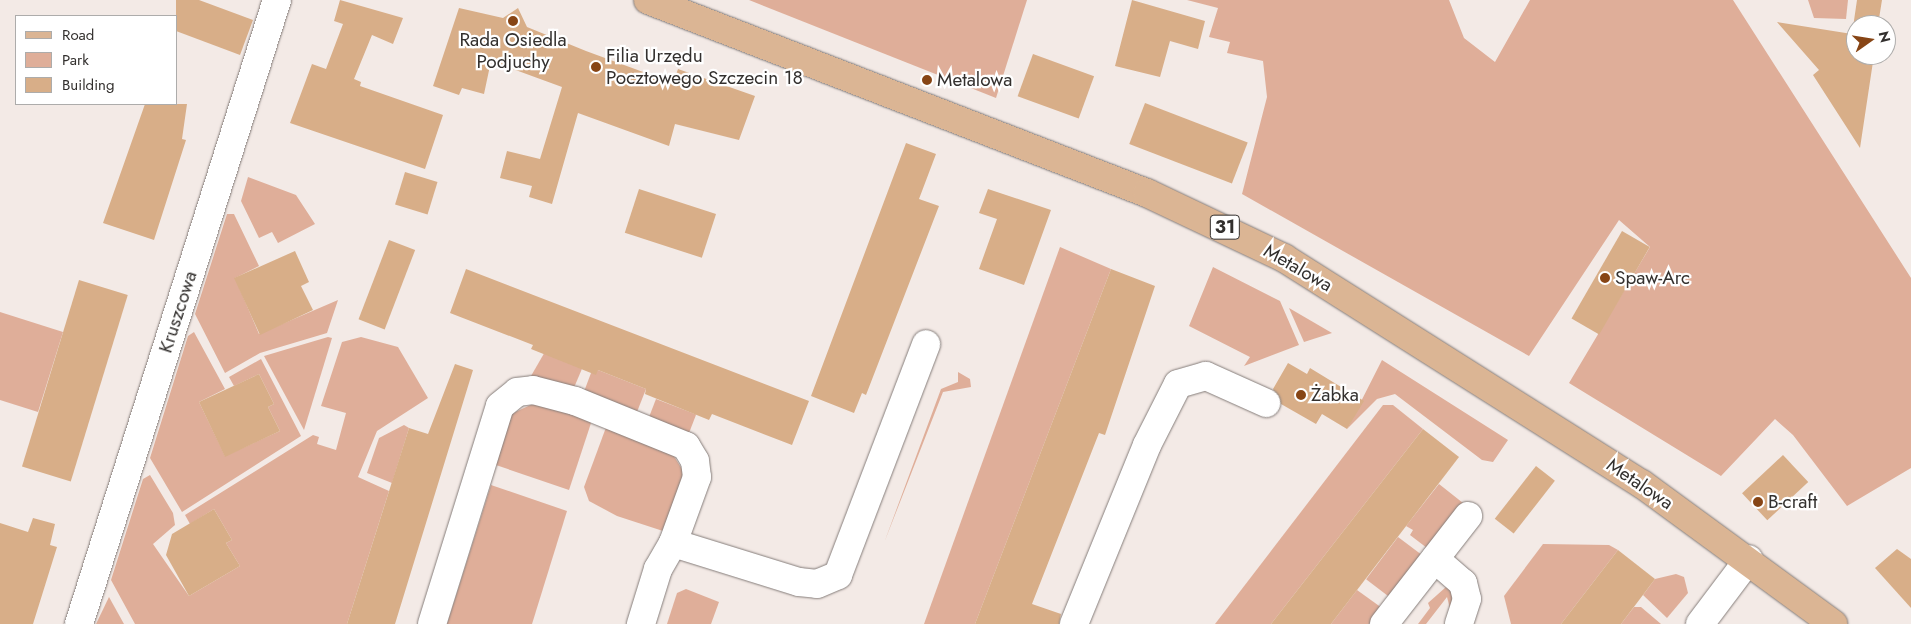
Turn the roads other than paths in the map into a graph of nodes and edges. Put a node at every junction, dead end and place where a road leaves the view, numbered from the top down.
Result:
1 (277, 0) edge
2 (648, 0) edge
3 (926, 344) dead end
4 (1266, 403) dead end
5 (1468, 516) dead end
6 (673, 543) junction
7 (1435, 558) junction
8 (1749, 560) junction
9 (79, 624) edge
10 (432, 624) edge
11 (641, 624) edge
12 (1074, 624) edge
13 (1384, 624) edge
14 (1459, 624) edge
15 (1700, 624) edge
16 (1833, 624) edge

1 - 9 street, Kruszcowa
2 - 8 main road, Metalowa / 31
3 - 6 street
4 - 12 street
5 - 7 street
6 - 10 street
6 - 11 street
7 - 13 street
7 - 14 street
8 - 15 street
8 - 16 main road, Metalowa / 31

